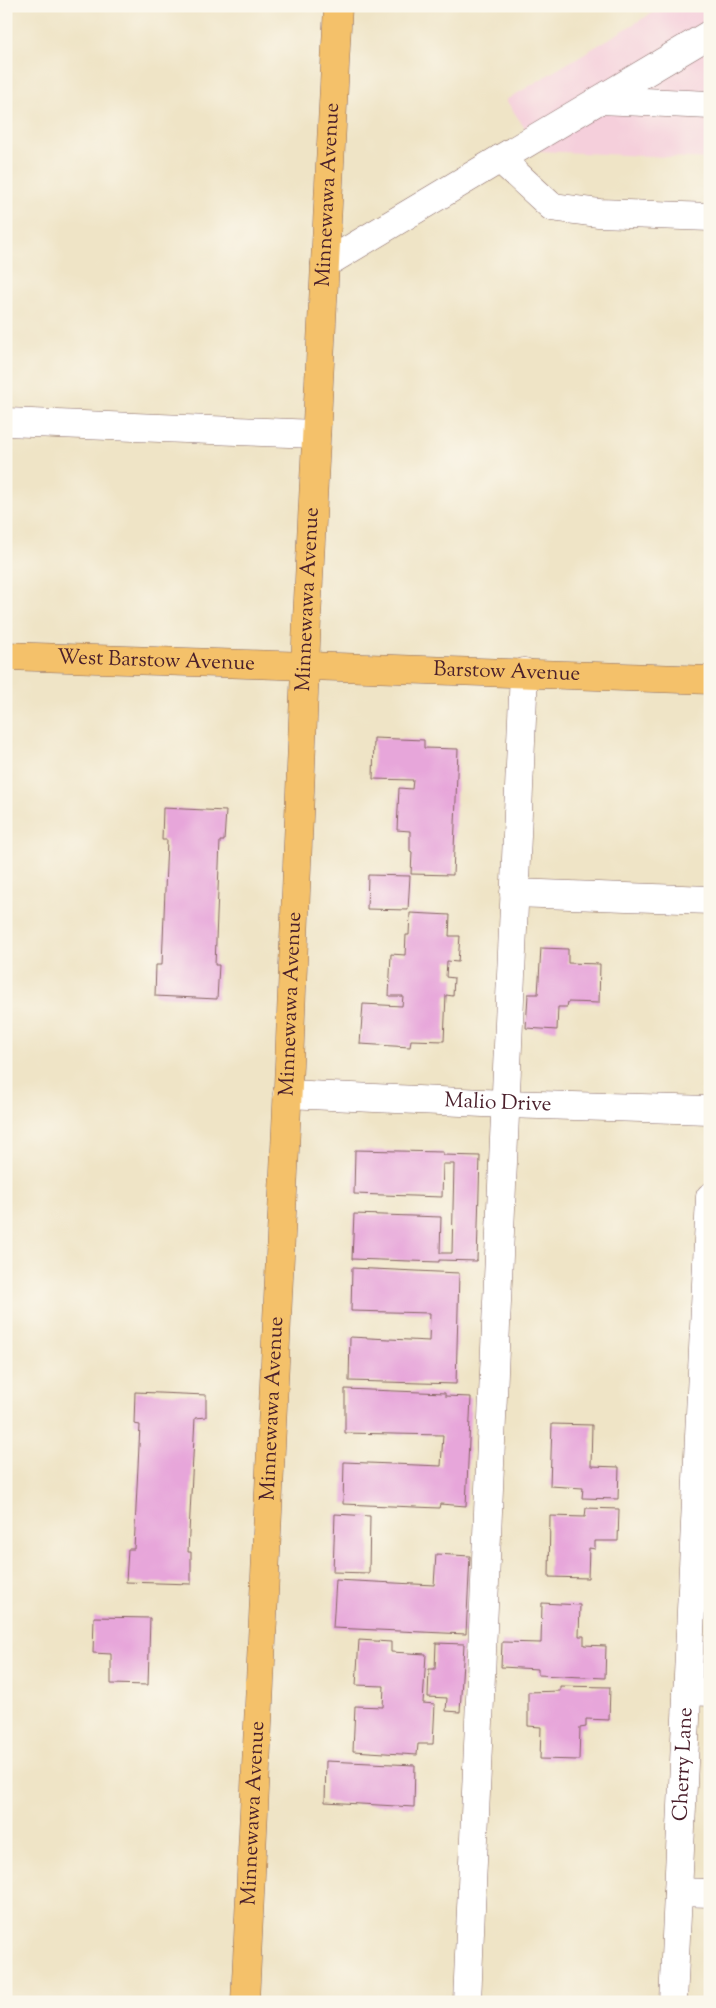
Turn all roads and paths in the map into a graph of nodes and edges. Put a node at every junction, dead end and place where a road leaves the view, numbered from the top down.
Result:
1 (338, 6) edge
2 (710, 34) edge
3 (600, 100) junction
4 (710, 105) edge
5 (500, 159) junction
6 (710, 218) edge
7 (325, 264) junction
8 (6, 422) edge
9 (316, 434) junction
10 (6, 656) edge
11 (305, 668) junction
12 (524, 672) junction
13 (710, 680) edge
14 (514, 893) junction
15 (710, 900) edge
16 (287, 1094) junction
17 (505, 1104) junction
18 (710, 1110) edge
19 (710, 1197) edge
20 (707, 1298) edge
21 (703, 1493) edge
22 (698, 1691) edge
23 (678, 1892) junction
24 (710, 1893) edge
25 (245, 2002) edge
26 (467, 2002) edge
27 (673, 2002) edge

1 - 7 main road, Minnewawa Avenue
2 - 3 street
3 - 4 street
3 - 5 street
5 - 6 street
5 - 7 street
7 - 9 main road, Minnewawa Avenue
8 - 9 street
9 - 11 main road, Minnewawa Avenue
10 - 11 main road, West Barstow Avenue
11 - 12 main road, Barstow Avenue
11 - 16 main road, Minnewawa Avenue
12 - 13 main road, Barstow Avenue
12 - 14 street
14 - 15 street
14 - 17 street
16 - 17 street, Malio Drive
16 - 25 main road, Minnewawa Avenue
17 - 18 street, Malio Drive
17 - 26 street
19 - 20 street, Cherry Lane
20 - 21 street, Cherry Lane
21 - 22 street, Cherry Lane
22 - 23 street, Cherry Lane
23 - 24 street
23 - 27 street, Cherry Lane

